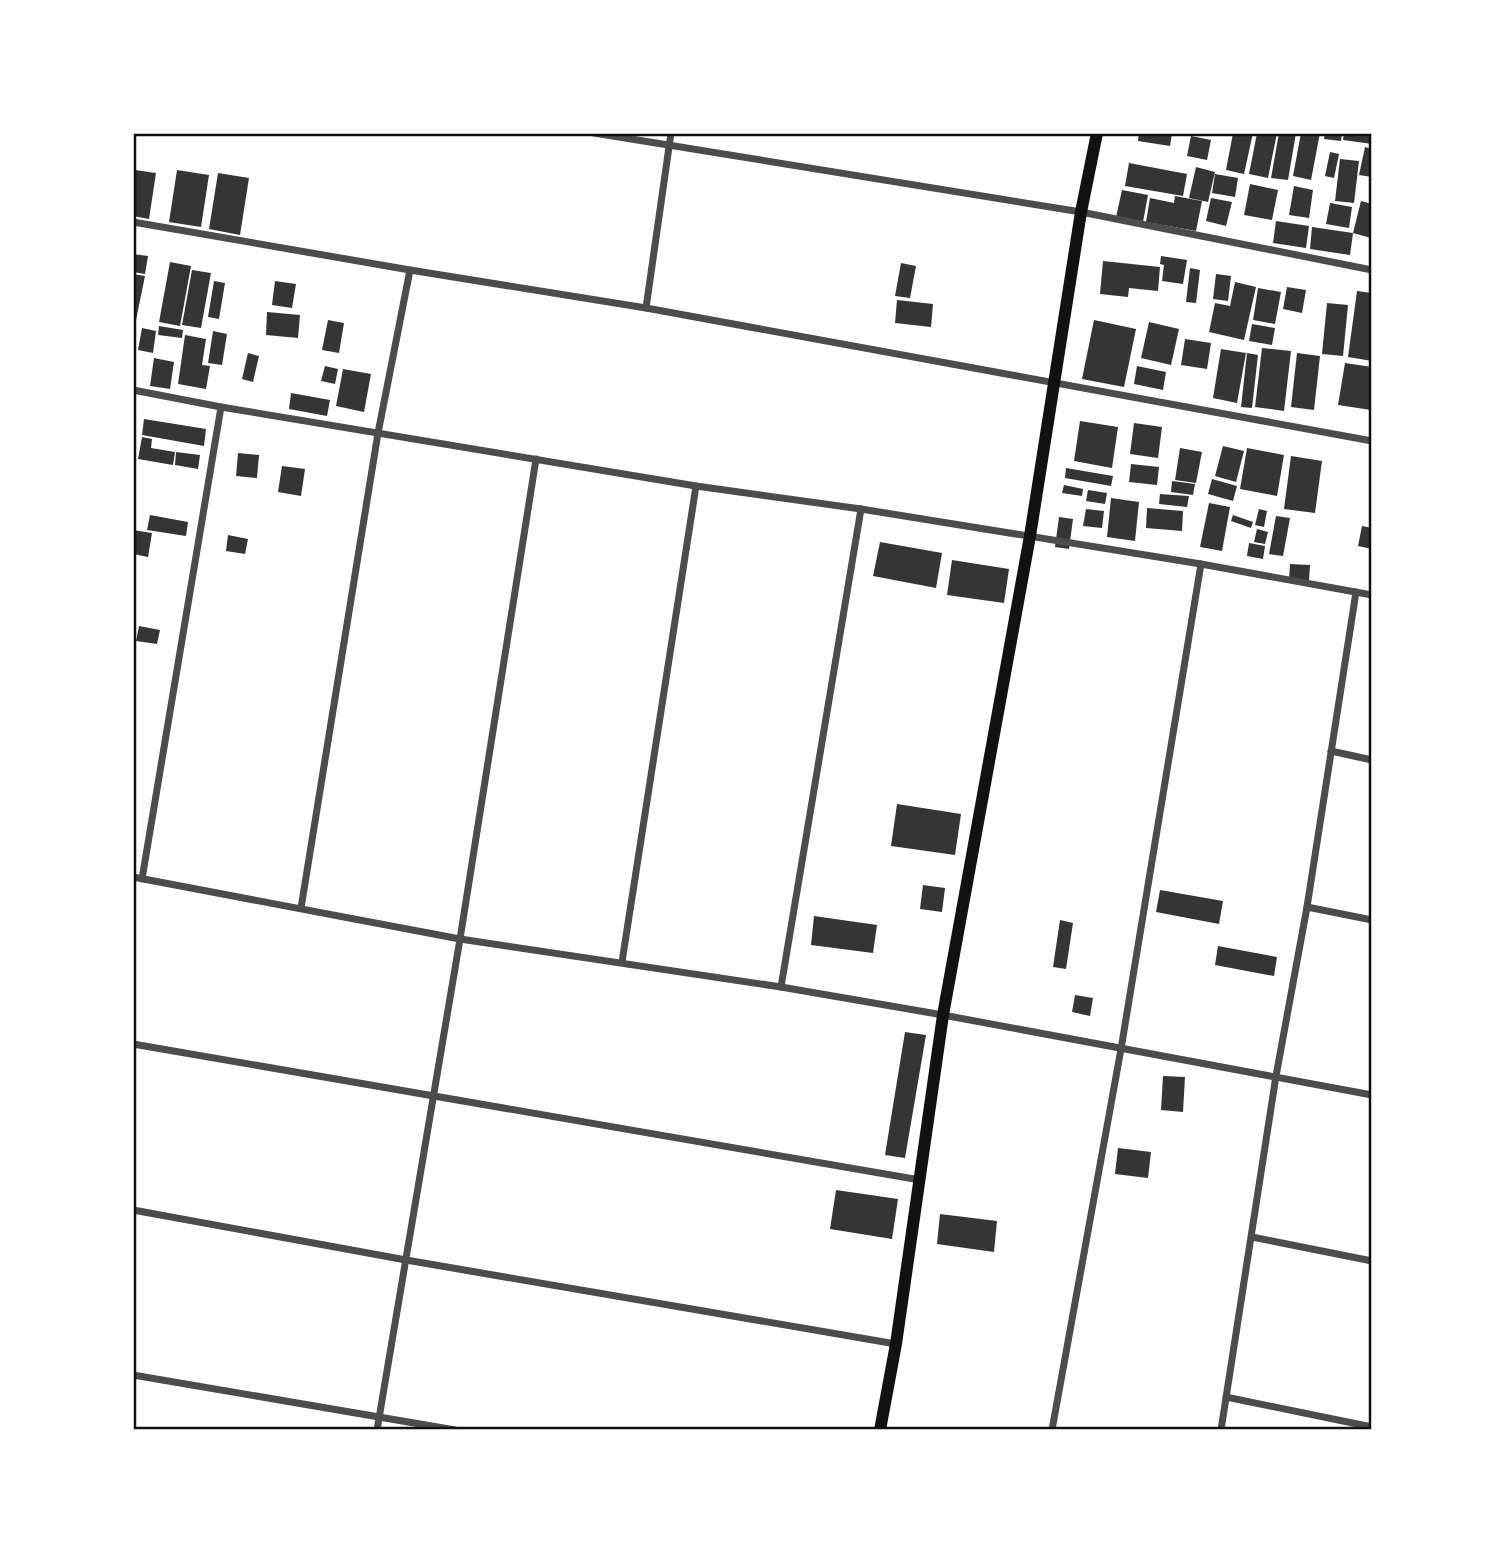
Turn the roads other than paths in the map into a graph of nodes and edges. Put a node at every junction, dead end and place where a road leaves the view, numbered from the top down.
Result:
1 (594, 133) edge
2 (671, 133) edge
3 (1097, 133) edge
4 (669, 145) junction
5 (1081, 212) junction
6 (133, 222) edge
7 (410, 270) junction
8 (1372, 270) edge
9 (646, 308) junction
10 (1054, 382) junction
11 (133, 390) edge
12 (222, 407) junction
13 (378, 433) junction
14 (1372, 441) edge
15 (536, 459) junction
16 (696, 486) junction
17 (861, 509) junction
18 (1030, 536) junction
19 (1201, 564) junction
20 (1356, 593) junction
21 (1372, 595) edge
22 (1331, 751) junction
23 (1372, 760) edge
24 (133, 877) edge
25 (142, 879) junction
26 (1307, 907) junction
27 (301, 908) junction
28 (1372, 920) edge
29 (460, 939) junction
30 (622, 962) junction
31 (781, 987) junction
32 (943, 1015) junction
33 (133, 1044) edge
34 (1121, 1049) junction
35 (1276, 1076) junction
36 (434, 1095) junction
37 (1372, 1095) edge
38 (920, 1180) junction
39 (133, 1210) edge
40 (1252, 1237) junction
41 (406, 1260) junction
42 (1372, 1261) edge
43 (896, 1344) junction
44 (133, 1375) edge
45 (1226, 1397) junction
46 (379, 1417) junction
47 (1372, 1427) edge
48 (377, 1430) edge
49 (455, 1430) edge
50 (880, 1430) edge
51 (1052, 1430) edge
52 (1221, 1430) edge

1 - 4 street
2 - 4 street
3 - 5 main road
4 - 5 street
4 - 9 street
5 - 8 street
5 - 10 main road
6 - 7 street
7 - 9 street
7 - 13 street
9 - 10 street
10 - 14 street
10 - 18 main road
11 - 12 street
12 - 13 street
12 - 25 street
13 - 15 street
13 - 27 street
15 - 16 street
15 - 29 street
16 - 17 street
16 - 30 street
17 - 18 street
17 - 31 street
18 - 19 street
18 - 32 main road
19 - 20 street
19 - 34 street
20 - 21 street
20 - 22 street
22 - 23 street
22 - 26 street
24 - 25 street
25 - 27 street
26 - 28 street
26 - 35 street
27 - 29 street
29 - 30 street
29 - 36 street
30 - 31 street
31 - 32 street
32 - 34 street
32 - 38 main road
33 - 36 street
34 - 35 street
34 - 51 street
35 - 37 street
35 - 40 street
36 - 38 street
36 - 41 street
38 - 43 main road
39 - 41 street
40 - 42 street
40 - 45 street
41 - 43 street
41 - 46 street
43 - 50 main road
44 - 46 street
45 - 47 street
45 - 52 street
46 - 48 street
46 - 49 street

